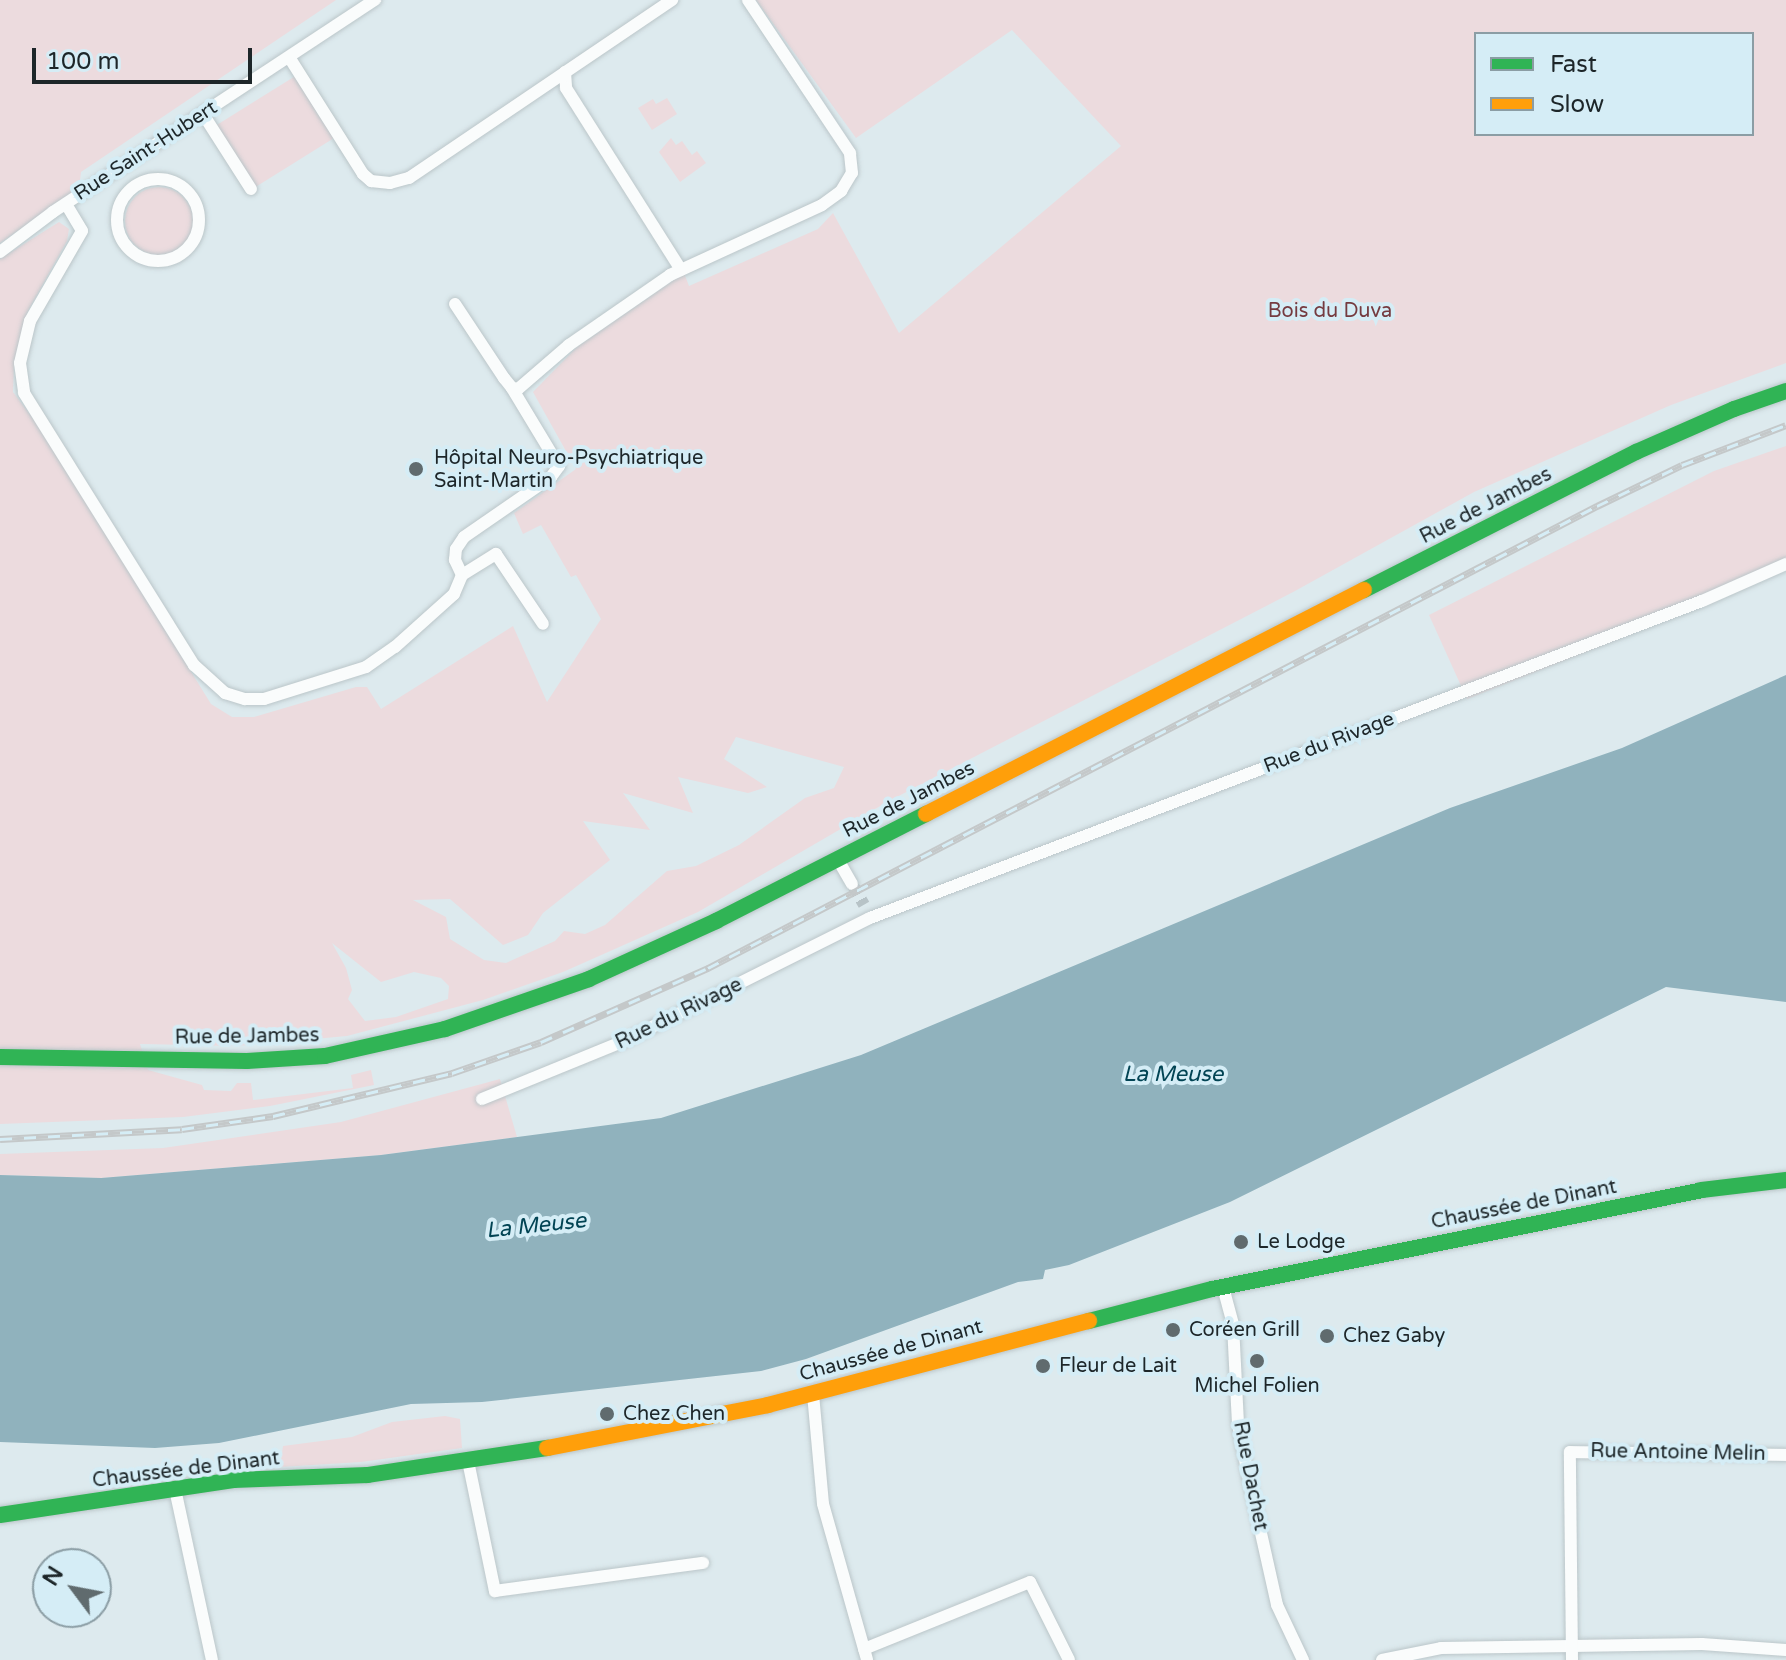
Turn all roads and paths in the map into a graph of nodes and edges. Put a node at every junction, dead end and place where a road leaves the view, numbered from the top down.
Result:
1 (375, 0) edge
2 (672, 0) edge
3 (748, 0) edge
4 (289, 57) junction
5 (565, 72) junction
6 (203, 114) junction
7 (121, 168) junction
8 (133, 187) junction
9 (251, 189) dead end
10 (66, 204) junction
11 (0, 252) edge
12 (681, 270) junction
13 (455, 304) dead end
14 (512, 388) junction
15 (1786, 391) edge
16 (1786, 564) edge
17 (462, 575) junction
18 (543, 624) dead end
19 (837, 858) junction
20 (852, 884) tunnel mouth
21 (864, 905) tunnel mouth
22 (870, 918) junction
23 (0, 1057) edge
24 (482, 1099) dead end
25 (1786, 1180) edge
26 (1223, 1287) junction
27 (813, 1394) junction
28 (1786, 1455) edge
29 (468, 1461) junction
30 (175, 1489) junction
31 (0, 1515) edge
32 (703, 1563) dead end
33 (1786, 1650) edge
34 (1570, 1654) edge
35 (866, 1655) edge
36 (212, 1660) edge
37 (1069, 1660) edge
38 (1303, 1660) edge
39 (1382, 1660) edge

1 - 4 street, Rue Saint-Hubert
2 - 5 street
3 - 12 street
4 - 5 street
4 - 6 street, Rue Saint-Hubert
5 - 12 street
6 - 7 street, Rue Saint-Hubert
6 - 9 street
7 - 8 street
7 - 10 street, Rue Saint-Hubert
8 - 8 street
10 - 11 street, Rue Saint-Hubert
10 - 17 street
12 - 14 street
13 - 14 street
14 - 17 street
15 - 19 main road, Rue de Jambes
16 - 22 street, Rue du Rivage
17 - 18 street
19 - 20 street
19 - 23 main road, Rue de Jambes
21 - 22 street
22 - 24 street, Rue du Rivage
25 - 26 main road, Chaussée de Dinant
26 - 27 main road, Chaussée de Dinant
26 - 38 street, Rue Dachet
27 - 29 main road, Chaussée de Dinant
27 - 35 street
28 - 34 street, Rue Antoine Melin
29 - 30 main road, Chaussée de Dinant
29 - 32 street
30 - 31 main road, Chaussée de Dinant
30 - 36 street
33 - 34 street
34 - 39 street
35 - 37 street

